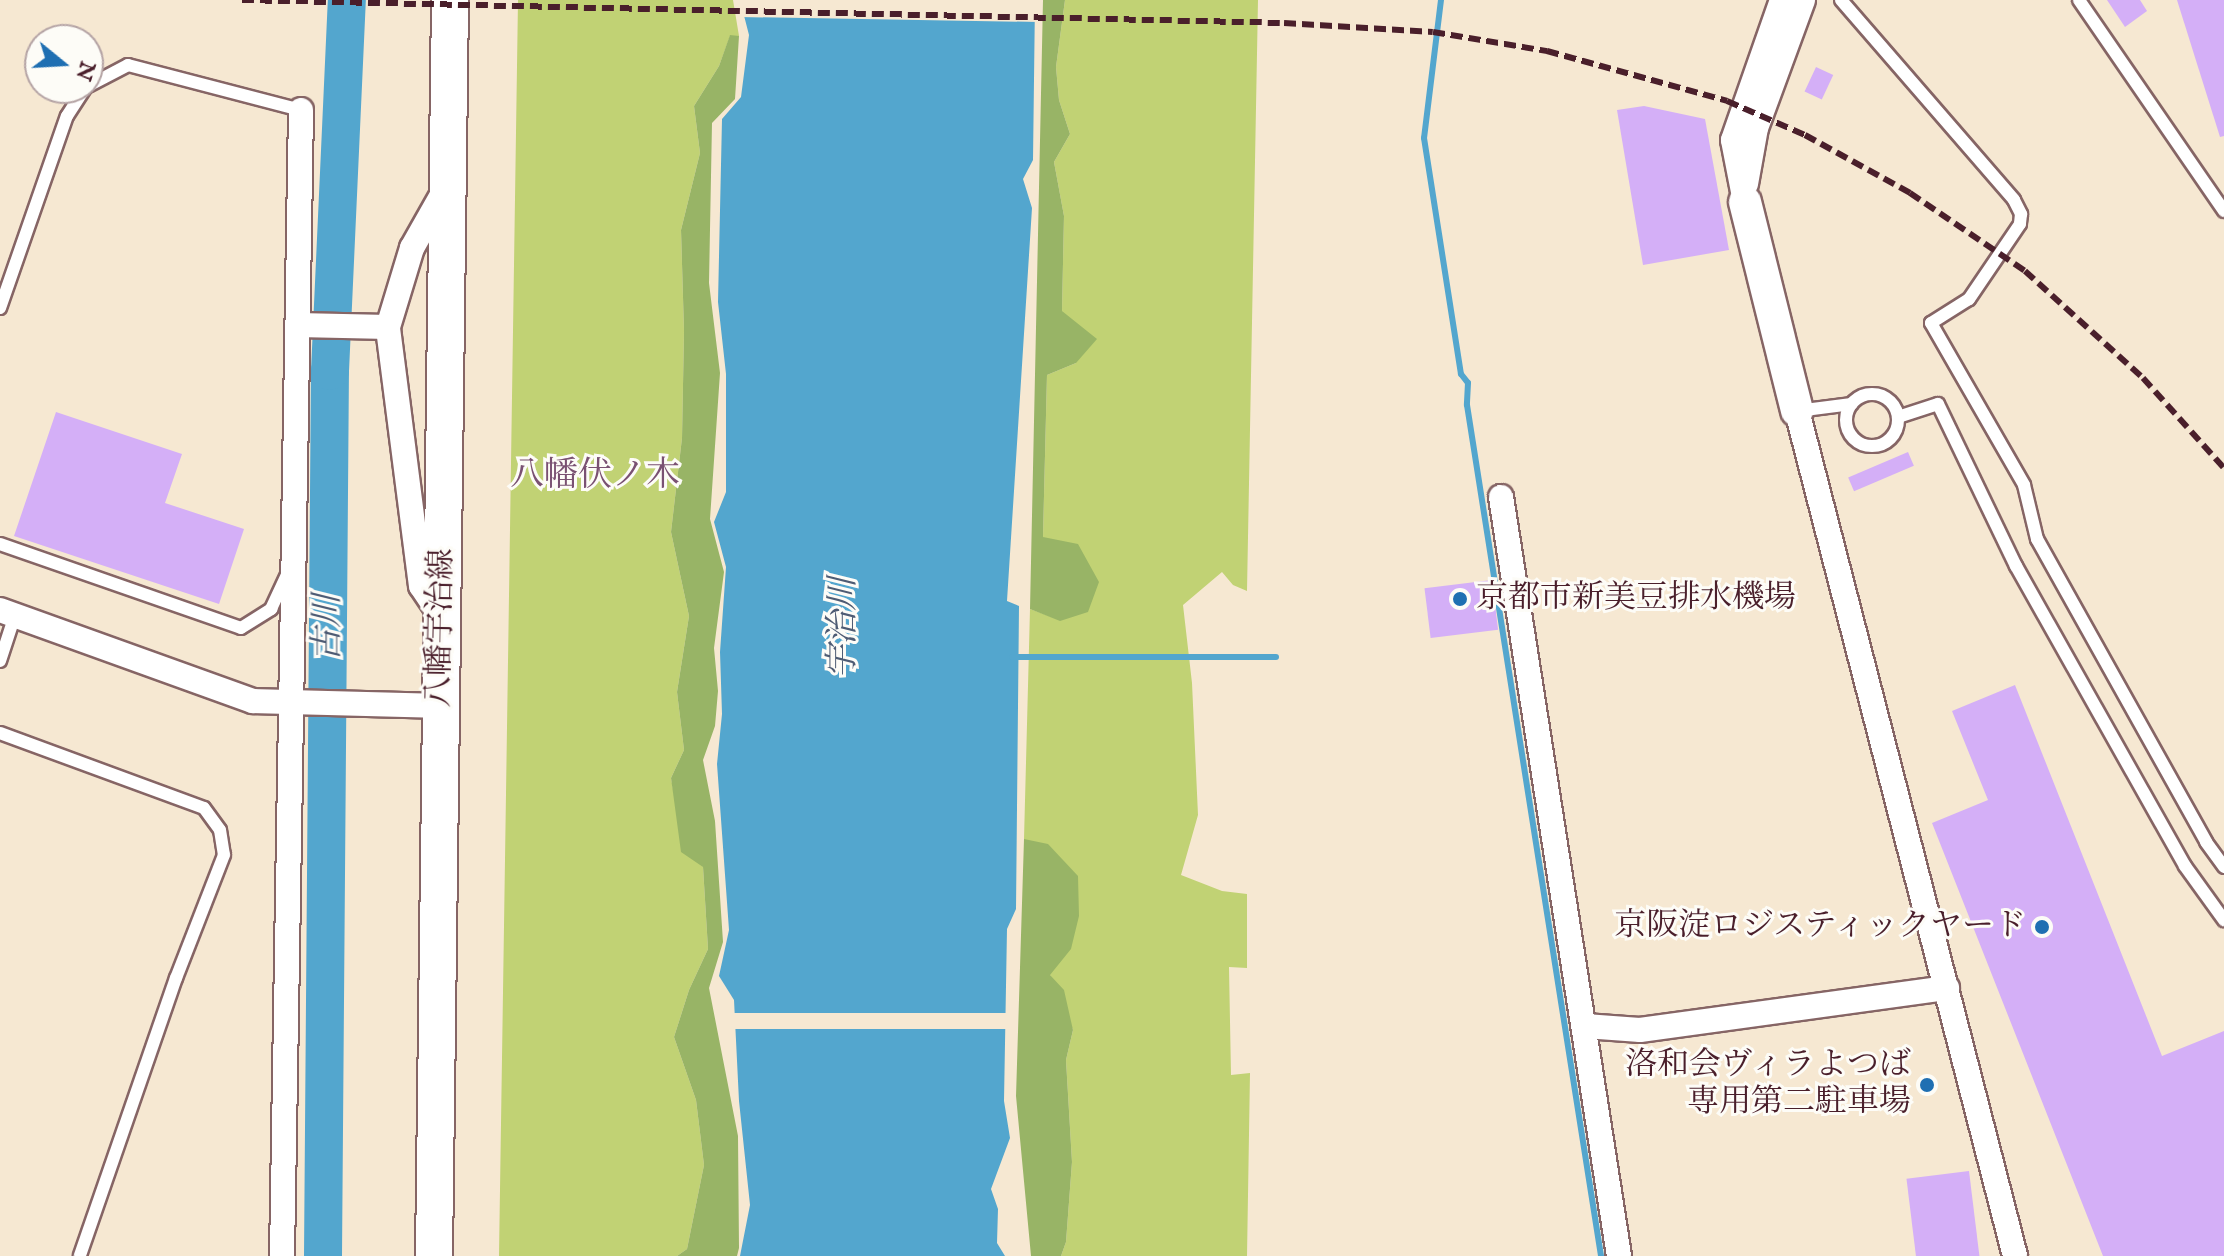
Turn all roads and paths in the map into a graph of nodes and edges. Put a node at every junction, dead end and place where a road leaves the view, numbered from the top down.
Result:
1 (450, 0) edge
2 (1782, 0) edge
3 (1803, 0) edge
4 (1841, 0) edge
5 (2079, 0) edge
6 (104, 78) edge
7 (75, 104) edge
8 (301, 110) joint
9 (450, 183) junction
10 (1745, 202) junction
11 (2224, 211) edge
12 (0, 308) edge
13 (308, 325) junction
14 (376, 326) junction
15 (1852, 404) junction
16 (1797, 411) junction
17 (1898, 417) junction
18 (1501, 497) dead end
19 (0, 544) edge
20 (295, 556) junction
21 (8, 612) edge
22 (442, 617) junction
23 (0, 661) edge
24 (292, 702) junction
25 (441, 706) junction
26 (0, 733) edge
27 (2224, 867) edge
28 (2224, 920) edge
29 (1947, 988) junction
30 (1585, 1026) junction
31 (80, 1256) edge
32 (282, 1256) edge
33 (434, 1256) edge
34 (1619, 1256) edge
35 (2015, 1256) edge

1 - 9 main road, 八幡宇治線
2 - 10 street
3 - 10 street
4 - 27 lane
5 - 11 lane
6 - 8 lane
7 - 12 lane
8 - 13 street
9 - 14 street
9 - 22 main road, 八幡宇治線
10 - 16 street
13 - 14 street
13 - 20 street
14 - 22 street
15 - 16 lane
15 - 17 lane
15 - 17 lane
16 - 29 street
17 - 28 lane
18 - 30 street
19 - 20 lane
20 - 24 street
21 - 23 lane
21 - 24 street
22 - 25 main road, 八幡宇治線
24 - 25 street
24 - 32 street
25 - 33 main road, 八幡宇治線
26 - 31 lane
29 - 30 street
29 - 35 street
30 - 34 street

